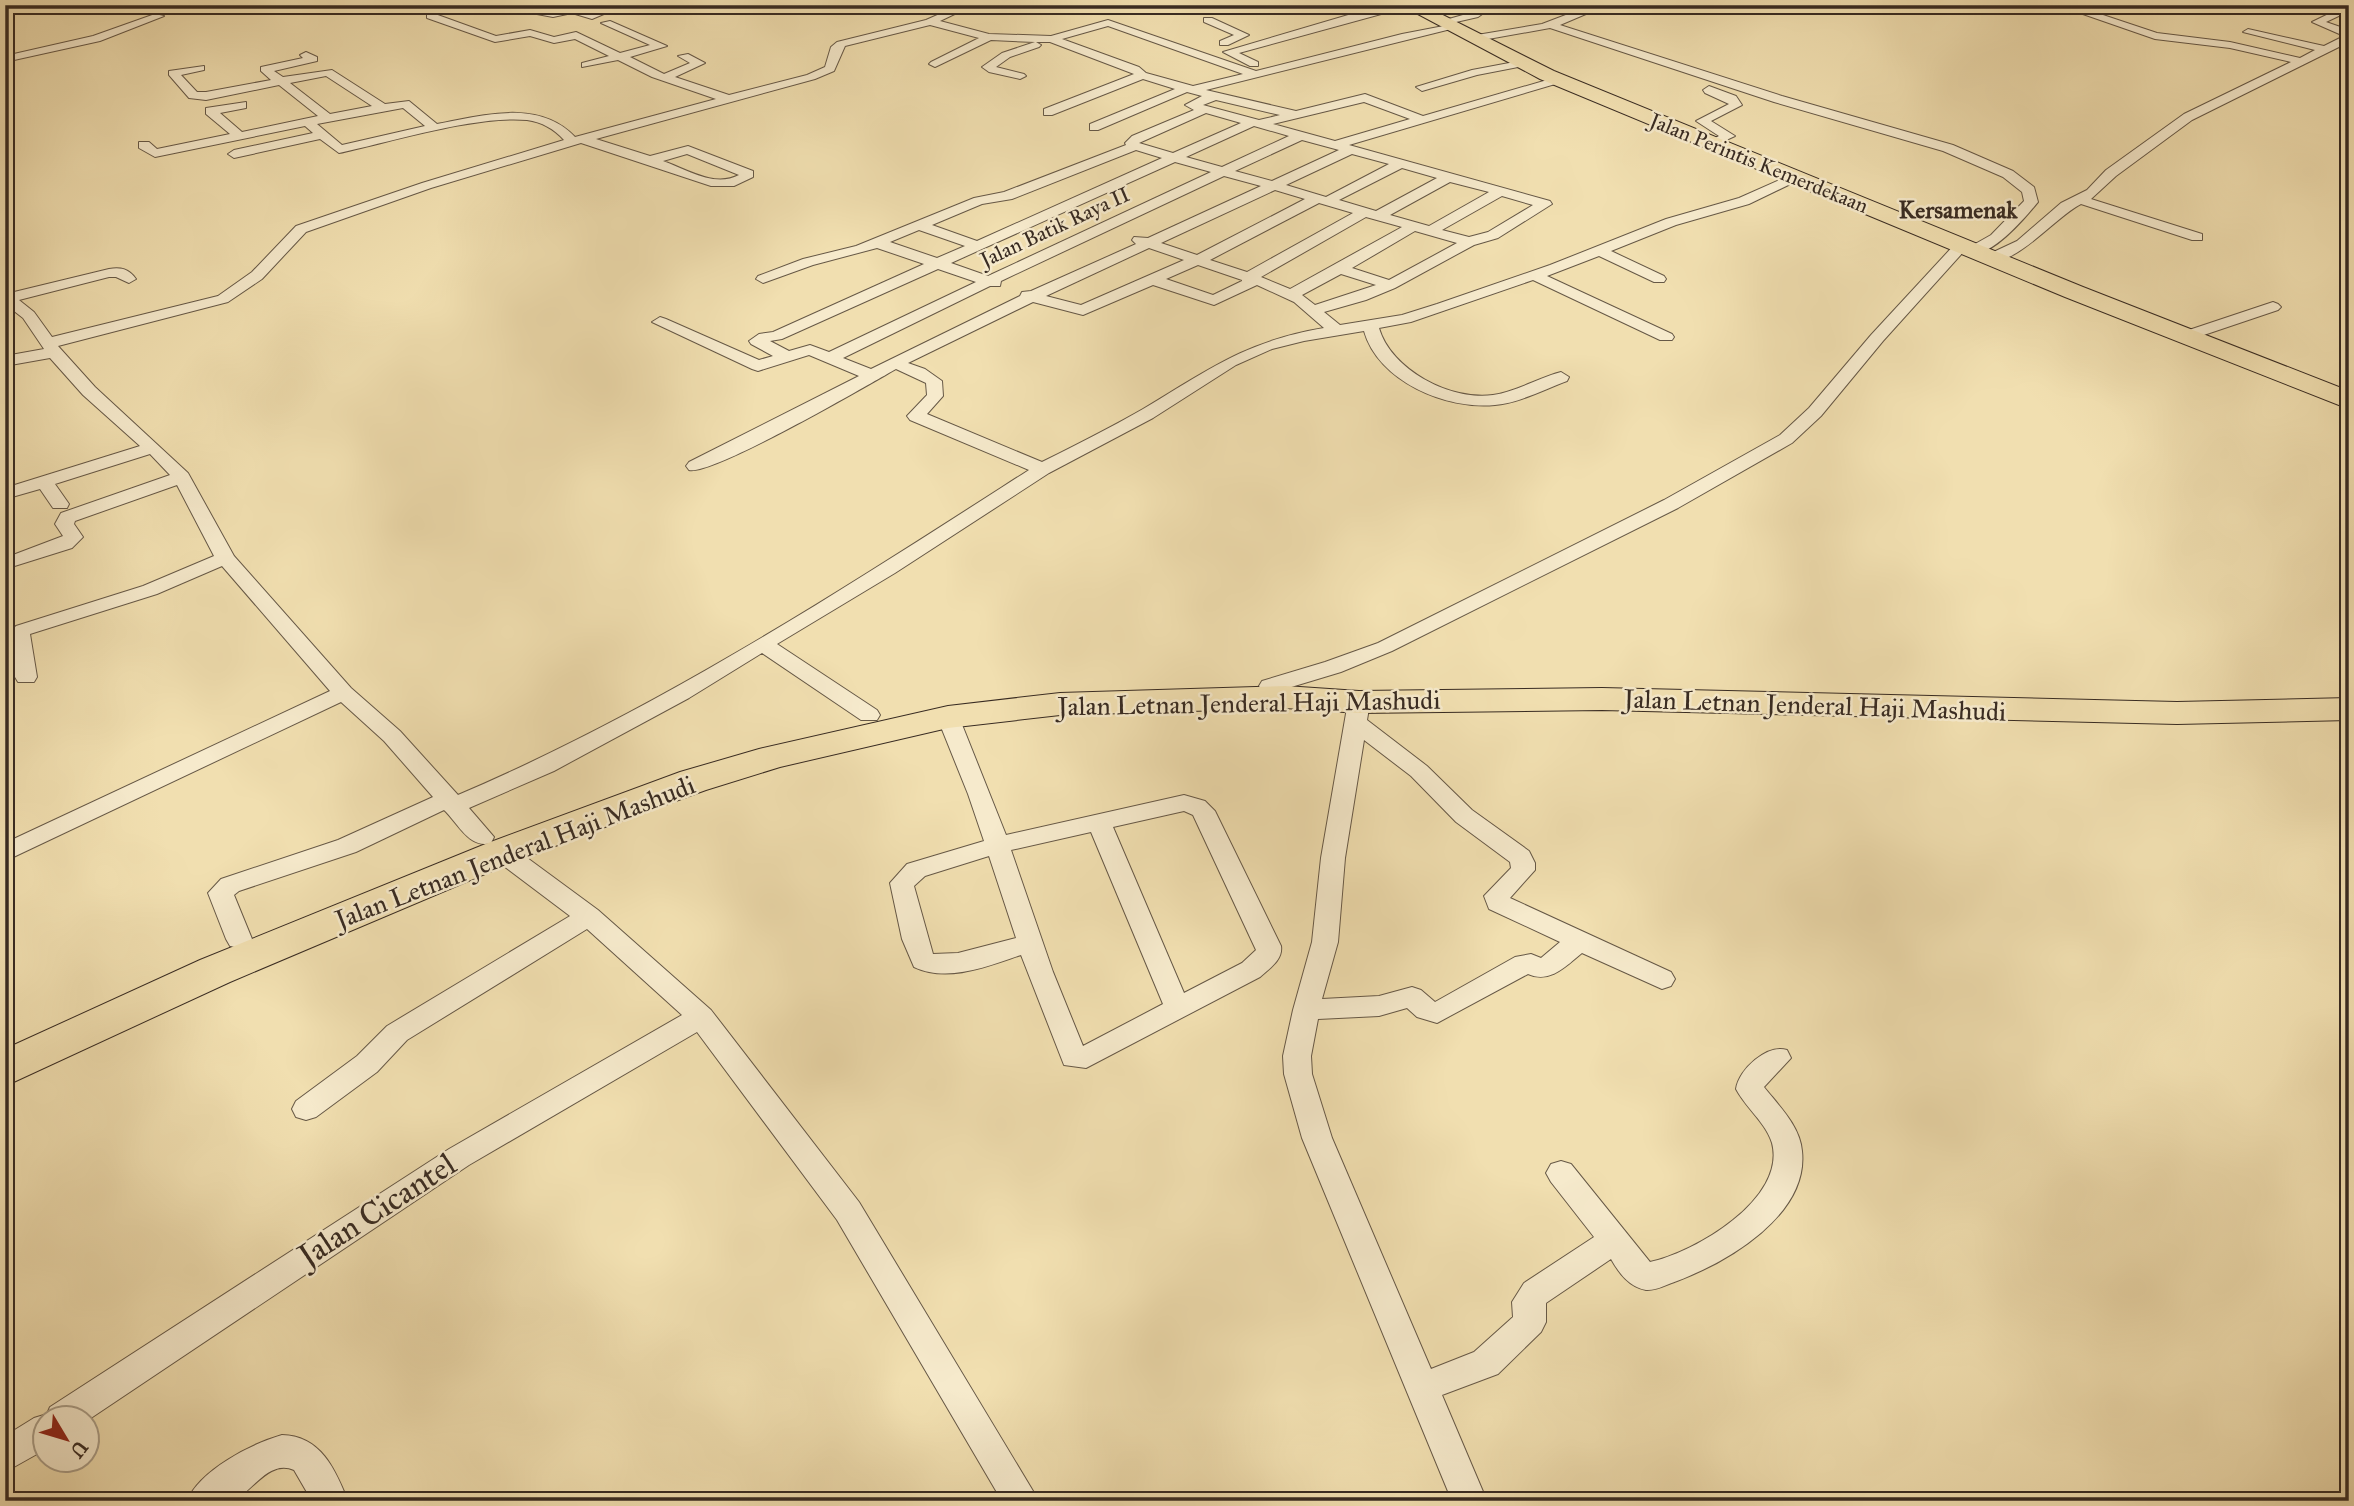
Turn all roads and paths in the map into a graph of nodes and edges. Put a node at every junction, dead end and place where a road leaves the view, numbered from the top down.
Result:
1 (547, 5) edge
2 (620, 5) edge
3 (949, 5) edge
4 (1409, 5) edge
5 (1602, 5) edge
6 (2062, 5) edge
7 (1486, 7) dead end
8 (1112, 10) dead end
9 (2343, 10) dead end
10 (1132, 11) edge
11 (159, 16) dead end
12 (437, 18) joint
13 (1208, 20) dead end
14 (930, 22) junction
15 (1444, 22) junction
16 (1108, 23) junction
17 (421, 24) dead end
18 (1551, 25) junction
19 (466, 29) junction
20 (2248, 32) dead end
21 (439, 35) dead end
22 (576, 35) junction
23 (2349, 36) edge
24 (989, 37) junction
25 (1477, 38) junction
26 (1051, 39) junction
27 (598, 46) junction
28 (2324, 49) junction
29 (576, 51) dead end
30 (1190, 53) junction
31 (306, 55) dead end
32 (684, 56) dead end
33 (619, 57) junction
34 (5, 59) edge
35 (2300, 61) junction
36 (1525, 63) junction
37 (934, 64) dead end
38 (586, 65) dead end
39 (200, 68) dead end
40 (265, 69) junction
41 (1262, 70) junction
42 (251, 72) dead end
43 (1139, 72) junction
44 (1020, 76) dead end
45 (664, 78) junction
46 (1553, 78) junction
47 (280, 81) junction
48 (197, 82) dead end
49 (1692, 82) dead end
50 (345, 83) junction
51 (183, 85) junction
52 (1422, 87) dead end
53 (1190, 89) junction
54 (229, 91) junction
55 (302, 92) junction
56 (1214, 96) junction
57 (728, 99) junction
58 (383, 108) junction
59 (1203, 110) junction
60 (1048, 112) dead end
61 (1295, 114) junction
62 (1418, 117) junction
63 (328, 118) junction
64 (307, 122) junction
65 (1254, 123) junction
66 (372, 125) junction
67 (1094, 127) dead end
68 (435, 128) junction
69 (195, 133) dead end
70 (323, 135) junction
71 (240, 136) junction
72 (1300, 136) junction
73 (575, 140) junction
74 (207, 143) junction
75 (1711, 143) junction
76 (144, 145) dead end
77 (1135, 146) junction
78 (1338, 146) junction
79 (234, 154) dead end
80 (1177, 158) junction
81 (650, 160) junction
82 (1402, 163) junction
83 (1225, 172) junction
84 (1450, 176) junction
85 (1796, 178) junction
86 (1271, 186) junction
87 (1501, 191) junction
88 (1007, 196) junction
89 (2032, 197) junction
90 (1323, 200) junction
91 (2073, 203) junction
92 (1545, 206) joint
93 (1055, 212) junction
94 (1371, 214) junction
95 (2015, 216) junction
96 (2046, 222) junction
97 (920, 226) junction
98 (1414, 226) junction
99 (1101, 227) junction
100 (1430, 231) junction
101 (2197, 237) dead end
102 (1469, 242) junction
103 (877, 243) junction
104 (1147, 243) junction
105 (979, 246) junction
106 (1600, 251) junction
107 (1975, 251) junction
108 (1198, 260) junction
109 (937, 264) junction
110 (1555, 268) junction
111 (1340, 269) junction
112 (1534, 275) junction
113 (129, 279) dead end
114 (763, 279) dead end
115 (1252, 279) junction
116 (1659, 279) dead end
117 (1153, 280) junction
118 (990, 281) junction
119 (1390, 285) junction
120 (1597, 290) dead end
121 (1290, 295) junction
122 (1031, 296) junction
123 (6, 297) edge
124 (2273, 307) dead end
125 (1313, 310) junction
126 (660, 322) dead end
127 (1370, 324) junction
128 (1336, 330) junction
129 (2186, 336) junction
130 (1667, 337) dead end
131 (52, 348) junction
132 (786, 357) junction
133 (830, 358) junction
134 (5, 361) edge
135 (896, 364) junction
136 (873, 376) junction
137 (1561, 377) dead end
138 (2349, 401) edge
139 (148, 445) junction
140 (695, 466) dead end
141 (1043, 469) junction
142 (182, 477) junction
143 (44, 482) junction
144 (5, 494) edge
145 (60, 504) dead end
146 (226, 558) junction
147 (8, 564) dead end
148 (762, 644) junction
149 (26, 677) dead end
150 (1270, 686) junction
151 (343, 693) junction
152 (2349, 695) edge
153 (1962, 702) junction
154 (2349, 709) edge
155 (1358, 712) junction
156 (869, 715) junction
157 (948, 718) junction
158 (451, 802) junction
159 (596, 804) junction
160 (1099, 822) junction
161 (492, 844) junction
162 (997, 845) junction
163 (5, 853) edge
164 (338, 908) junction
165 (589, 916) junction
166 (239, 939) junction
167 (1578, 942) junction
168 (1030, 943) junction
169 (1662, 979) dead end
170 (1177, 1007) junction
171 (1306, 1010) junction
172 (701, 1017) junction
173 (5, 1044) edge
174 (1777, 1058) dead end
175 (5, 1069) edge
176 (306, 1109) dead end
177 (1561, 1173) dead end
178 (1615, 1240) junction
179 (1423, 1387) junction
180 (85, 1404) edge
181 (32, 1438) edge
182 (5, 1456) edge
183 (204, 1501) edge
184 (331, 1501) edge
185 (1022, 1501) edge
186 (1471, 1501) edge

1 - 2 street
3 - 14 street
4 - 15 main road, Jalan Perintis Kemerdekaan
4 - 41 street
5 - 18 street
6 - 35 street
7 - 15 street
8 - 10 street
9 - 23 street
10 - 16 street
11 - 34 street
12 - 17 street
12 - 19 street
13 - 30 street
14 - 24 street
14 - 57 street
15 - 25 main road, Jalan Perintis Kemerdekaan
15 - 41 street
15 - 41 street
16 - 26 street
16 - 30 street
18 - 25 street
18 - 89 street
19 - 21 street
19 - 22 street
20 - 28 street
22 - 27 street
22 - 33 street
23 - 28 street
24 - 26 street
24 - 37 street
25 - 36 main road, Jalan Perintis Kemerdekaan
26 - 43 street
26 - 44 street
27 - 29 street
27 - 33 street
28 - 35 street
30 - 41 street
30 - 43 street
31 - 40 street
32 - 45 street
33 - 38 street
33 - 45 street
35 - 91 street
36 - 46 main road, Jalan Perintis Kemerdekaan
36 - 52 street
39 - 51 street
40 - 42 street
40 - 47 street
41 - 53 street
43 - 53 street
43 - 60 street
45 - 57 street
46 - 62 street
46 - 75 main road, Jalan Perintis Kemerdekaan
47 - 50 street
47 - 54 street
47 - 55 street
48 - 51 street
49 - 75 street
50 - 55 street
50 - 58 street
51 - 54 street
53 - 56 street
53 - 67 street
54 - 71 street
55 - 63 street
56 - 59 street
56 - 61 street
57 - 73 street
58 - 66 street
58 - 68 street
59 - 65 street
59 - 77 street
61 - 62 street
61 - 65 street
62 - 78 street
63 - 64 street
63 - 66 street
64 - 70 street
64 - 71 street
65 - 72 street
65 - 80 street
66 - 68 street
66 - 70 street
68 - 73 street
69 - 74 street
70 - 79 street
71 - 74 street
72 - 78 street
72 - 83 street, Jalan Batik Raya II
73 - 81 street
73 - 131 street
74 - 76 street
75 - 85 main road, Jalan Perintis Kemerdekaan
77 - 80 street
77 - 88 street
78 - 82 street
78 - 86 street
80 - 83 street
80 - 93 street
81 - 81 street
82 - 84 street
82 - 90 street
83 - 86 street
83 - 99 street, Jalan Batik Raya II
84 - 87 street
84 - 94 street
85 - 106 street
85 - 107 main road, Jalan Perintis Kemerdekaan
86 - 90 street
86 - 104 street
87 - 92 street
87 - 100 street
88 - 93 street
88 - 97 street
89 - 91 street
89 - 95 street
90 - 94 street
90 - 108 street
91 - 96 street
91 - 101 street
92 - 102 street
93 - 99 street
93 - 105 street
94 - 98 street
94 - 115 street
95 - 96 street
95 - 107 street
96 - 107 street
97 - 103 street
97 - 105 street
98 - 100 street
98 - 111 street
99 - 104 street
99 - 118 street, Jalan Batik Raya II
100 - 102 street
102 - 119 street
103 - 109 street
103 - 114 street
104 - 108 street
104 - 122 street
105 - 109 street
106 - 110 street
106 - 116 street
107 - 129 main road, Jalan Perintis Kemerdekaan
107 - 150 street
108 - 115 street
108 - 117 street
109 - 118 street
109 - 132 street
110 - 112 street
110 - 120 street
111 - 119 street
111 - 121 street
112 - 127 street
112 - 130 street
113 - 123 street
115 - 117 street
115 - 121 street
117 - 122 street
118 - 122 street
118 - 133 street, Jalan Batik Raya II
119 - 125 street
121 - 125 street
122 - 135 street
123 - 131 street
124 - 129 street
125 - 128 street
126 - 132 street
127 - 128 street
127 - 137 street
128 - 141 street
129 - 138 main road, Jalan Perintis Kemerdekaan
131 - 134 street
131 - 139 street
132 - 133 street
133 - 136 street
135 - 136 street
135 - 141 street
136 - 140 street
139 - 142 street
139 - 143 street
141 - 148 street
142 - 146 street
142 - 147 street
143 - 144 street
143 - 145 street
146 - 149 street
146 - 151 street
148 - 156 street
148 - 158 street
150 - 153 main road, Jalan Letnan Jenderal Haji Mashudi
150 - 156 main road, Jalan Letnan Jenderal Haji Mashudi
151 - 158 street
151 - 163 street
152 - 153 main road, Jalan Letnan Jenderal Haji Mashudi
153 - 154 main road, Jalan Letnan Jenderal Haji Mashudi
153 - 155 main road, Jalan Letnan Jenderal Haji Mashudi
155 - 157 main road, Jalan Letnan Jenderal Haji Mashudi
155 - 167 street
155 - 171 street
156 - 159 main road, Jalan Letnan Jenderal Haji Mashudi
157 - 159 main road, Jalan Letnan Jenderal Haji Mashudi
157 - 162 street
158 - 161 street
158 - 166 street
159 - 161 main road, Jalan Letnan Jenderal Haji Mashudi
160 - 162 street
160 - 170 street
160 - 170 street
161 - 164 main road, Jalan Letnan Jenderal Haji Mashudi
161 - 165 street
162 - 168 street
162 - 168 street
164 - 166 main road, Jalan Letnan Jenderal Haji Mashudi
164 - 175 main road, Jalan Letnan Jenderal Haji Mashudi
165 - 172 street
165 - 176 street
166 - 173 main road, Jalan Letnan Jenderal Haji Mashudi
167 - 169 street
167 - 171 street
168 - 170 street
171 - 179 street
172 - 180 street, Jalan Cicantel
172 - 185 street
174 - 178 street
177 - 178 street
178 - 179 street
179 - 186 street
181 - 182 street
183 - 184 street

